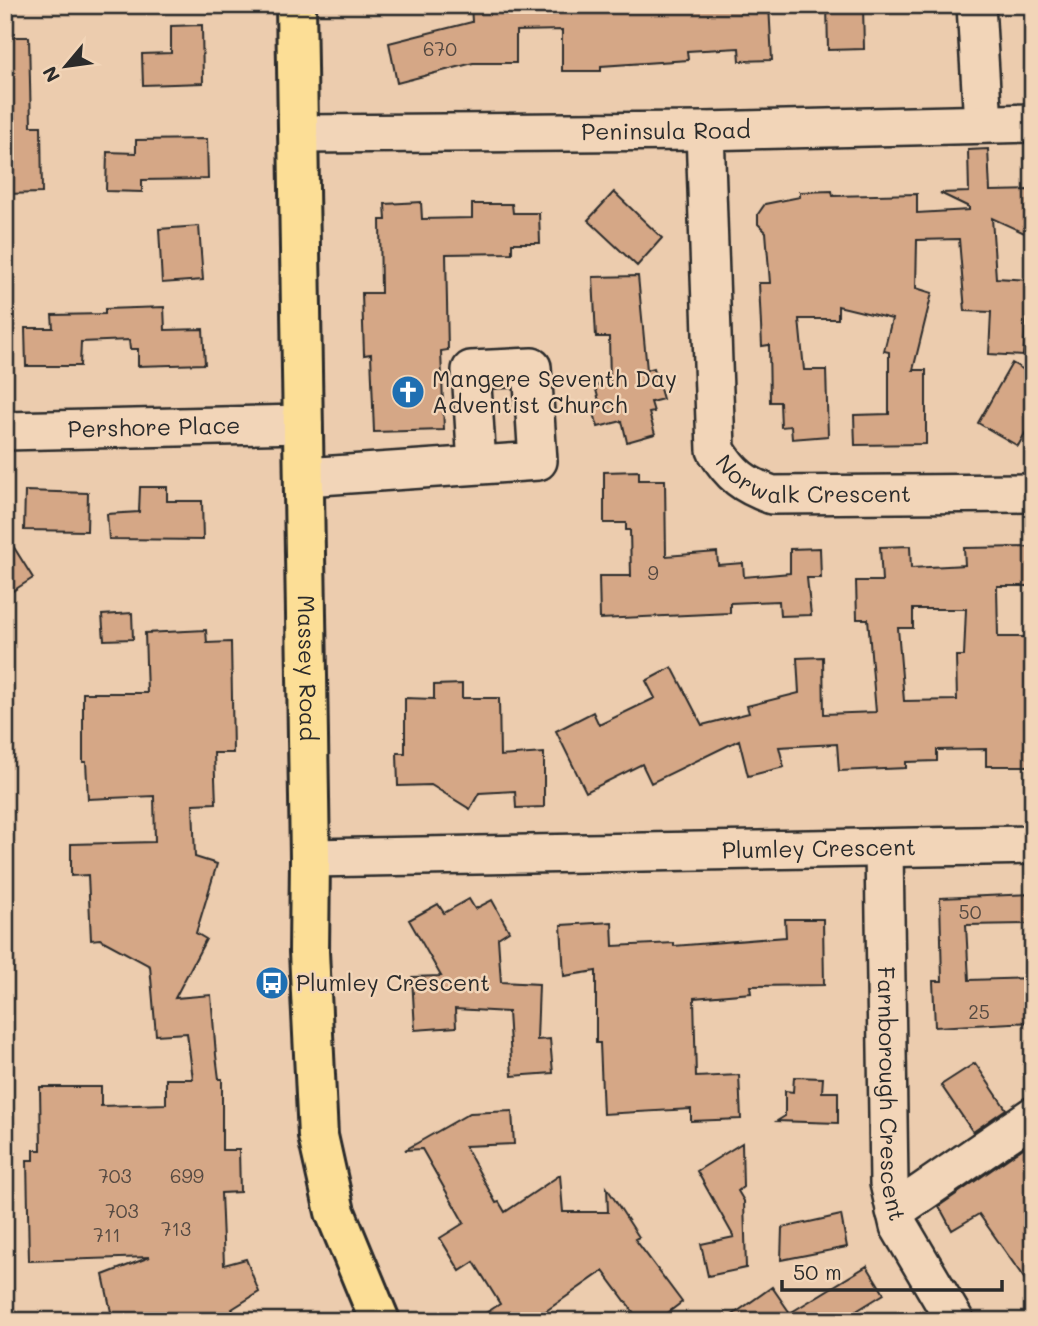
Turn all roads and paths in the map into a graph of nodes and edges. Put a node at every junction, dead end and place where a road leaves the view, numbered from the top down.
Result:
1 (296, 5) edge
2 (976, 5) edge
3 (1033, 123) edge
4 (982, 124) junction
5 (705, 131) junction
6 (298, 134) junction
7 (303, 424) junction
8 (5, 431) edge
9 (477, 465) dead end
10 (305, 477) junction
11 (1033, 493) edge
12 (1033, 845) edge
13 (884, 849) junction
14 (310, 858) junction
15 (1033, 1116) edge
16 (894, 1211) junction
17 (380, 1321) edge
18 (956, 1321) edge

1 - 6 main road, Massey Road
2 - 4 street
3 - 4 street, Peninsula Road
4 - 5 street, Peninsula Road
5 - 6 street, Peninsula Road
5 - 11 street, Norwalk Crescent
6 - 7 main road, Massey Road
7 - 8 street, Pershore Place
7 - 10 main road, Massey Road
9 - 10 street
10 - 14 main road, Massey Road
12 - 13 street, Plumley Crescent
13 - 14 street, Plumley Crescent
13 - 16 street, Farnborough Crescent
14 - 17 main road, Massey Road
15 - 16 street
16 - 18 street, Farnborough Crescent

